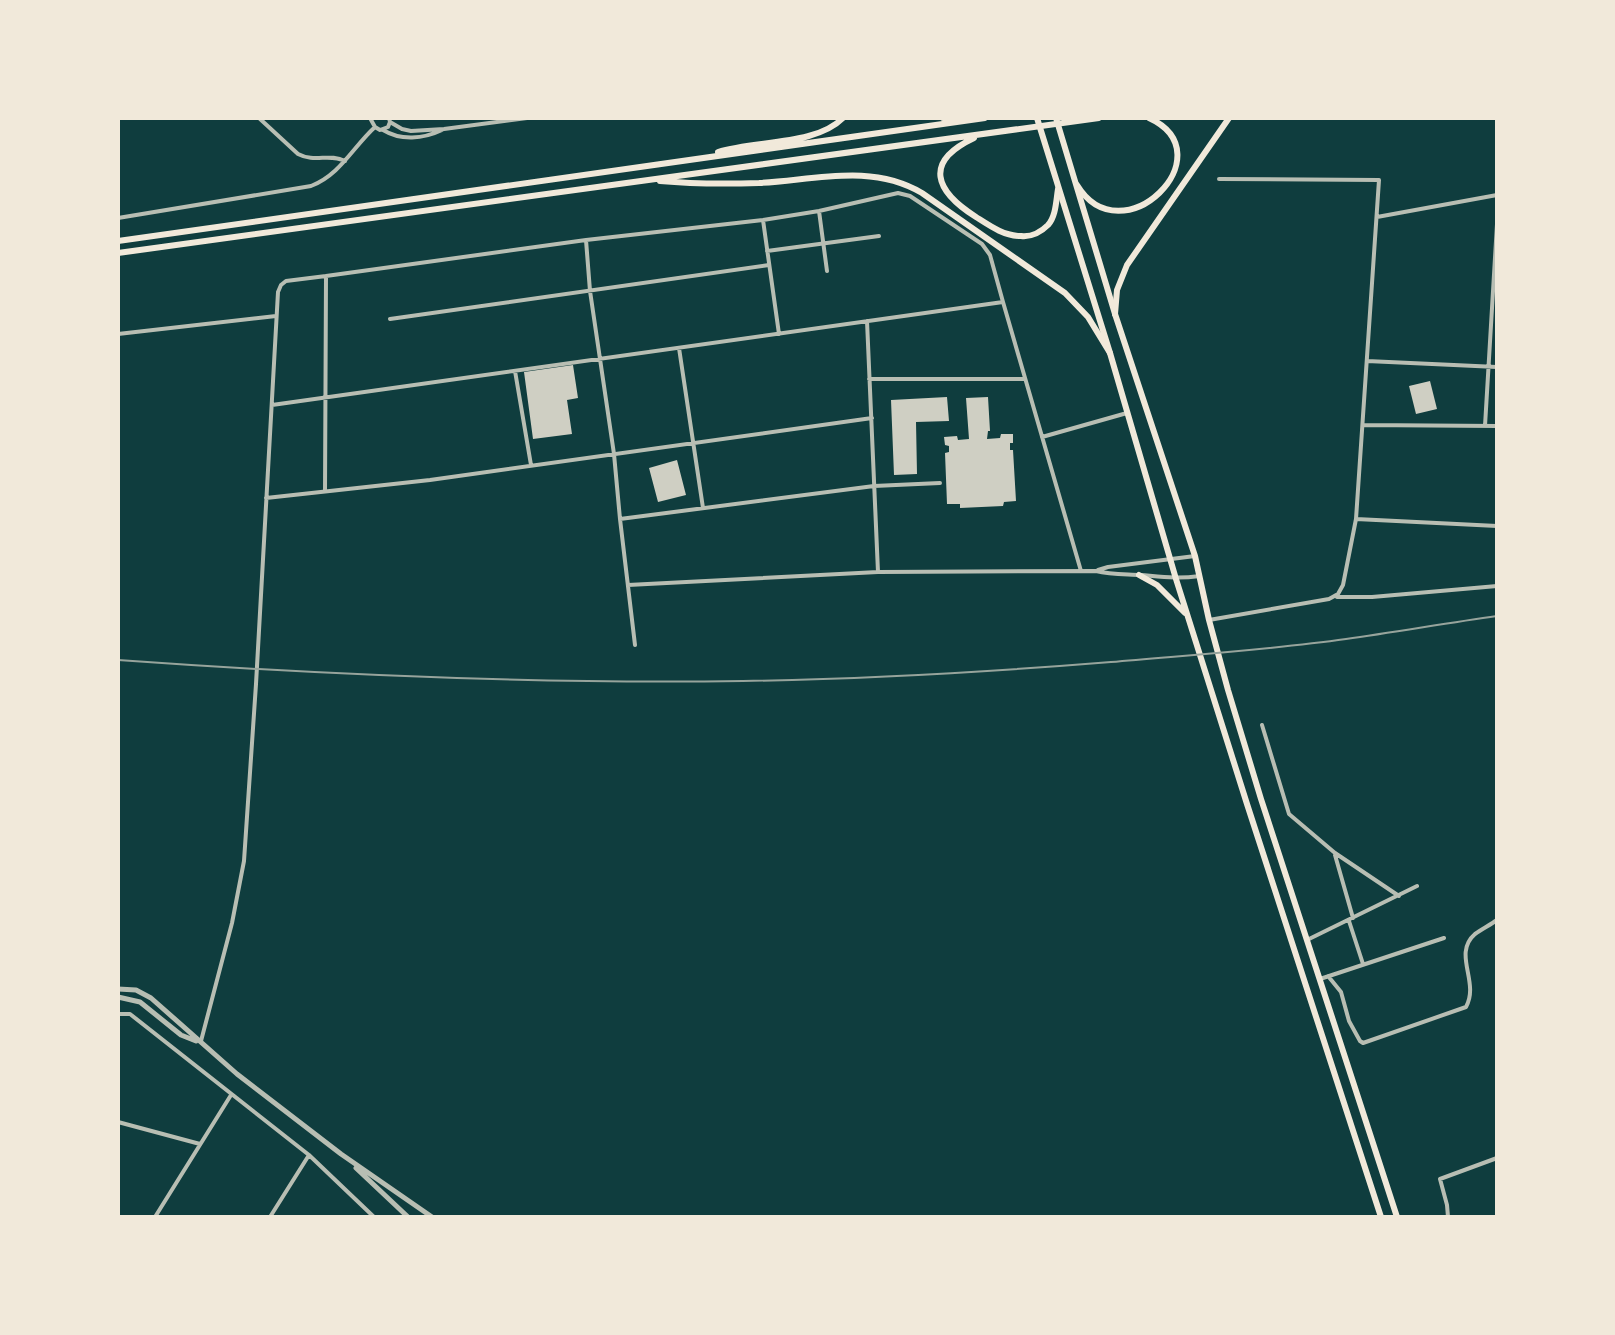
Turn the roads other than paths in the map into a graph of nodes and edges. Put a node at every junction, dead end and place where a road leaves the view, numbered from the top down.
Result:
1 (259, 118) edge
2 (527, 118) edge
3 (843, 118) edge
4 (943, 118) edge
5 (984, 118) edge
6 (1037, 118) edge
7 (1056, 118) edge
8 (1098, 118) edge
9 (1149, 118) edge
10 (1229, 118) edge
11 (389, 119) edge
12 (373, 121) edge
13 (486, 121) edge
14 (444, 129) junction
15 (383, 130) junction
16 (982, 135) junction
17 (703, 157) junction
18 (345, 161) junction
19 (1219, 179) dead end
20 (648, 180) junction
21 (1077, 185) junction
22 (1058, 189) junction
23 (1497, 195) edge
24 (819, 211) junction
25 (1377, 217) junction
26 (118, 218) edge
27 (763, 220) junction
28 (1497, 224) edge
29 (879, 236) dead end
30 (586, 240) junction
31 (118, 241) edge
32 (824, 243) junction
33 (1496, 250) edge
34 (767, 251) junction
35 (118, 253) edge
36 (769, 265) junction
37 (827, 271) dead end
38 (326, 276) junction
39 (590, 291) junction
40 (1003, 302) junction
41 (1115, 314) junction
42 (276, 316) junction
43 (390, 319) dead end
44 (867, 321) junction
45 (118, 334) edge
46 (779, 334) junction
47 (679, 348) junction
48 (1110, 353) junction
49 (602, 359) junction
50 (1367, 361) junction
51 (1488, 367) junction
52 (1497, 367) edge
53 (515, 371) junction
54 (869, 379) junction
55 (1025, 379) junction
56 (326, 397) junction
57 (272, 405) junction
58 (1127, 413) junction
59 (872, 418) junction
60 (1363, 425) junction
61 (1485, 426) junction
62 (1497, 426) edge
63 (1042, 437) junction
64 (693, 442) junction
65 (614, 454) junction
66 (531, 465) junction
67 (940, 483) dead end
68 (874, 486) junction
69 (325, 491) junction
70 (266, 498) junction
71 (703, 508) junction
72 (620, 519) junction
73 (1356, 519) junction
74 (1497, 526) edge
75 (1195, 556) junction
76 (1170, 559) junction
77 (1081, 571) junction
78 (1096, 571) junction
79 (878, 572) junction
80 (1139, 575) junction
81 (1200, 576) junction
82 (1176, 579) junction
83 (628, 585) junction
84 (1497, 586) edge
85 (1335, 597) junction
86 (1187, 615) junction
87 (1209, 620) junction
88 (635, 645) dead end
89 (1262, 725) dead end
90 (1335, 853) junction
91 (1417, 886) dead end
92 (1399, 896) junction
93 (1351, 919) junction
94 (1497, 920) edge
95 (1444, 938) dead end
96 (1307, 940) junction
97 (1363, 964) junction
98 (1324, 978) junction
99 (118, 989) edge
100 (118, 997) edge
101 (118, 1014) edge
102 (200, 1043) junction
103 (231, 1095) junction
104 (118, 1122) edge
105 (200, 1144) junction
106 (341, 1154) junction
107 (309, 1155) junction
108 (1497, 1158) edge
109 (155, 1217) edge
110 (270, 1217) edge
111 (374, 1217) edge
112 (408, 1217) edge
113 (432, 1217) edge
114 (1381, 1217) edge
115 (1397, 1217) edge
116 (1448, 1217) edge

1 - 18 street
2 - 13 street
3 - 17 main road
4 - 5 main road
5 - 17 main road
6 - 22 main road
7 - 21 main road
8 - 16 main road
9 - 21 main road
10 - 41 main road
11 - 14 street
11 - 15 street
12 - 15 street
12 - 18 street
13 - 14 street
14 - 15 street
16 - 20 main road
16 - 22 main road
17 - 31 main road
18 - 26 street
19 - 25 street
20 - 35 main road
20 - 48 main road
21 - 41 main road
22 - 48 main road
23 - 25 street
24 - 27 street
24 - 32 street
24 - 40 street
25 - 50 street
27 - 30 street
27 - 34 street
28 - 33 street
29 - 32 street
30 - 38 street
30 - 39 street
32 - 34 street
32 - 37 street
33 - 51 street
34 - 36 street
36 - 39 street
36 - 46 street
38 - 42 street
38 - 56 street
39 - 43 street
39 - 49 street
40 - 44 street
40 - 55 street
41 - 75 main road
42 - 45 street
42 - 57 street
44 - 46 street
44 - 54 street
46 - 47 street
47 - 49 street
47 - 64 street
48 - 58 main road
49 - 53 street
49 - 65 street
50 - 51 street
50 - 60 street
51 - 52 street
51 - 61 street
53 - 56 street
53 - 66 street
54 - 55 street
54 - 59 street
55 - 63 street
56 - 57 street
56 - 69 street
57 - 70 street
58 - 63 street
58 - 76 main road
59 - 64 street
59 - 68 street
60 - 61 street
60 - 73 street
61 - 62 street
63 - 77 street
64 - 65 street
64 - 71 street
65 - 66 street
65 - 72 street
66 - 69 street
67 - 68 street
68 - 71 street
68 - 79 street
69 - 70 street
70 - 102 street
71 - 72 street
72 - 83 street
73 - 74 street
73 - 85 street
75 - 76 street
75 - 81 main road
76 - 78 street
76 - 82 main road
77 - 78 street
77 - 79 street
78 - 80 street
79 - 83 street
80 - 82 street
80 - 86 main road
81 - 82 street
81 - 87 main road
82 - 86 main road
83 - 88 street
84 - 85 street
85 - 87 street
86 - 114 main road
87 - 96 main road
89 - 90 street
90 - 92 street
90 - 93 street
91 - 92 street
92 - 93 street
93 - 96 street
93 - 97 street
94 - 98 street
95 - 97 street
96 - 98 main road
97 - 98 street
98 - 115 main road
99 - 102 street
100 - 102 street
101 - 103 street
102 - 106 street
103 - 105 street
103 - 107 street
104 - 105 street
105 - 109 street
106 - 112 street
106 - 113 street
107 - 110 street
107 - 111 street
108 - 116 street

